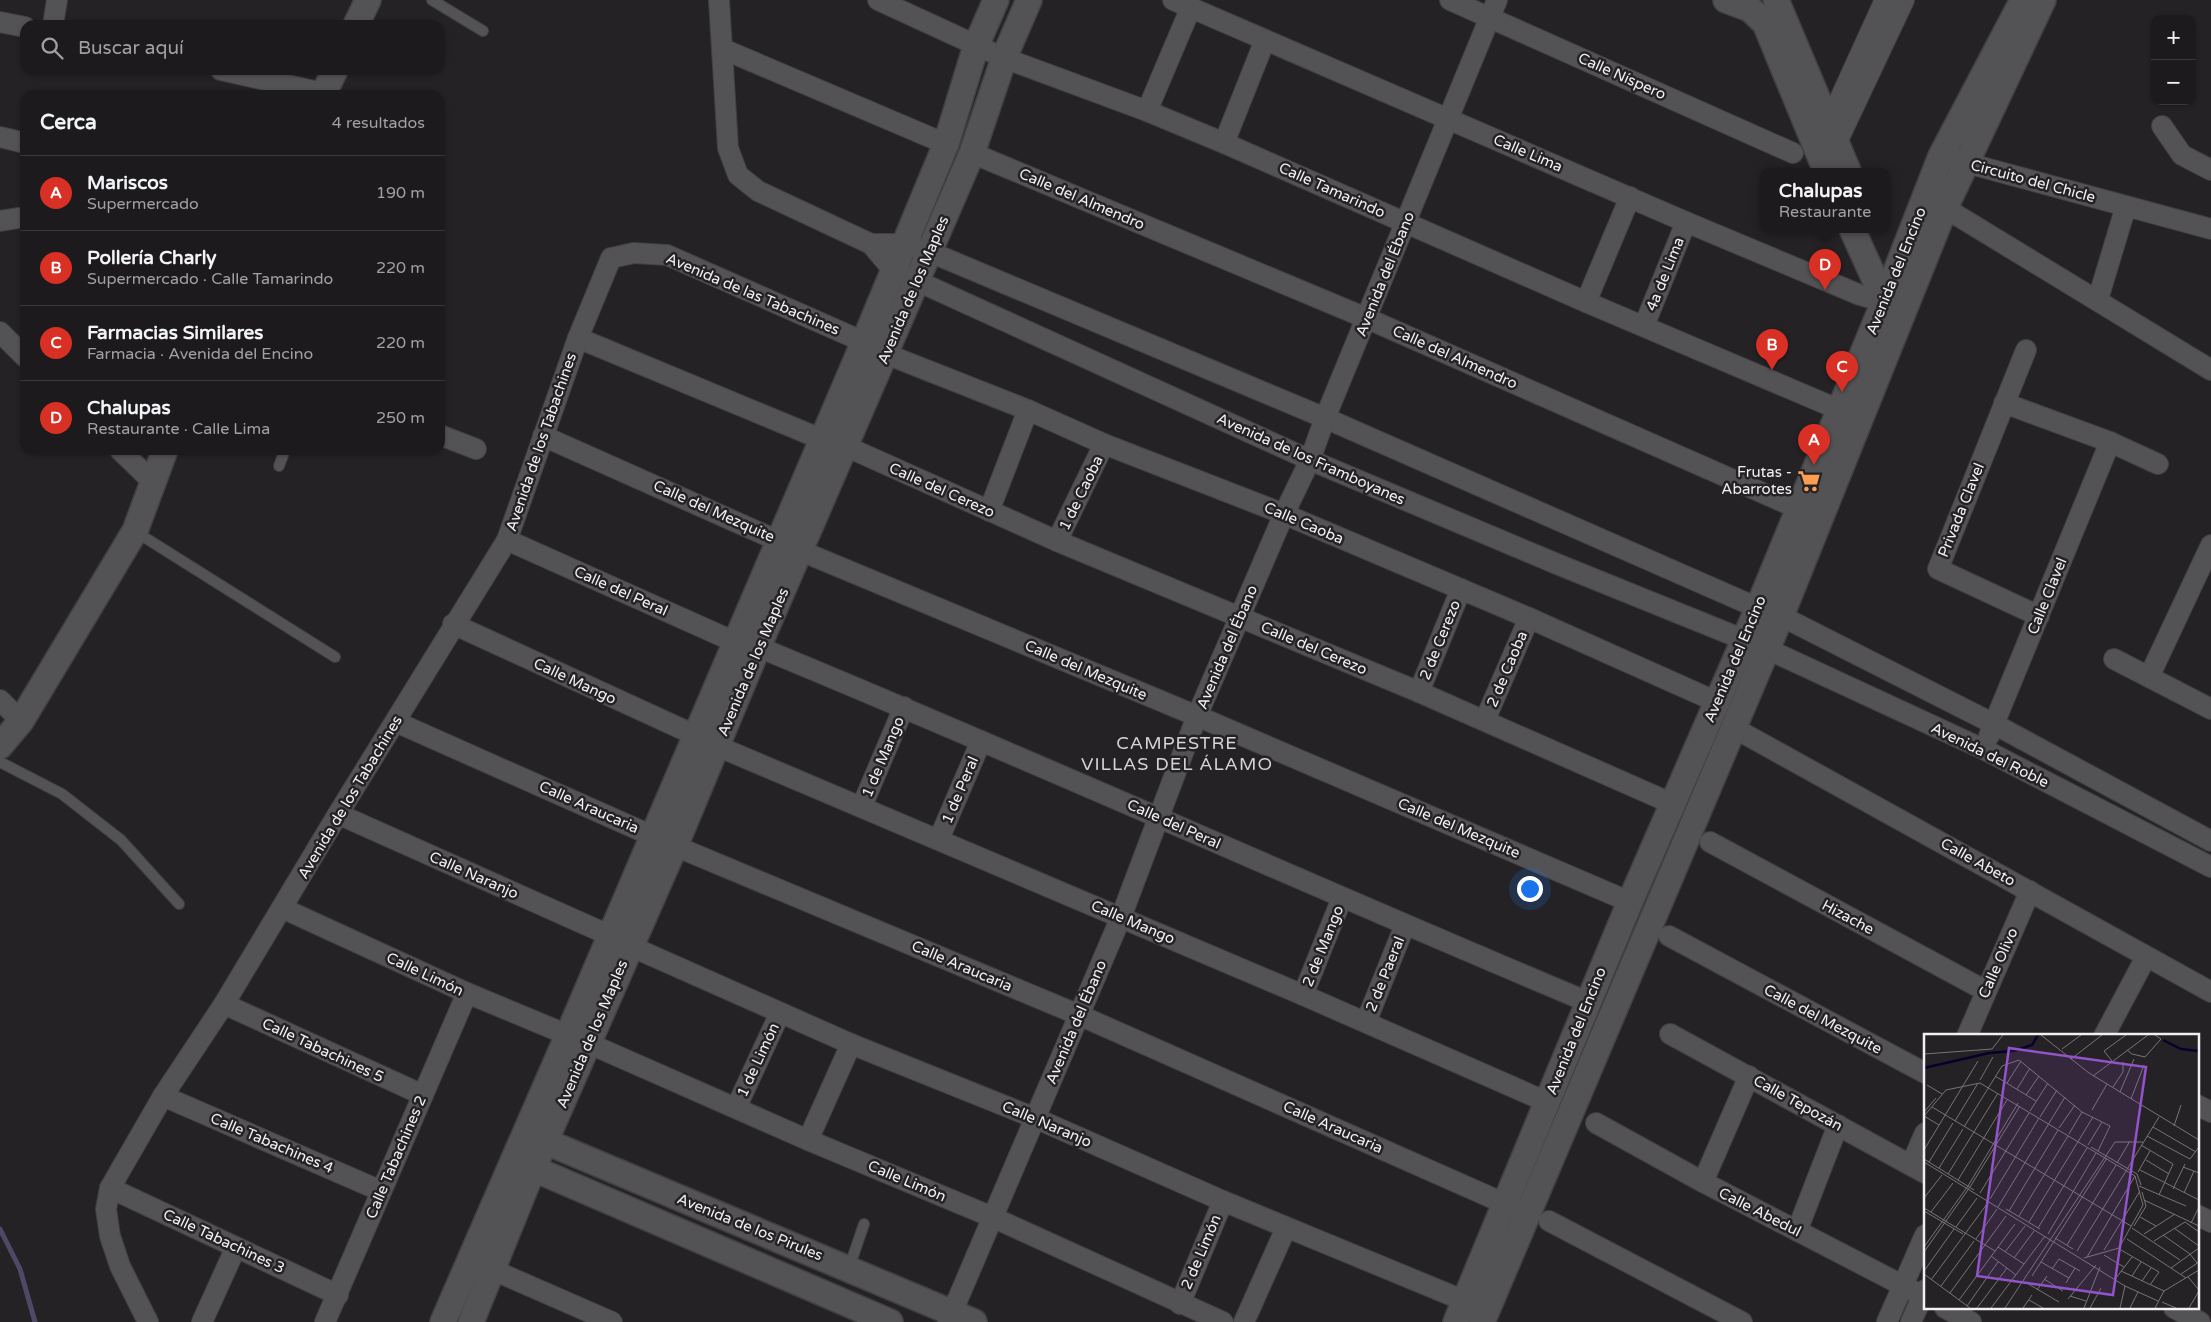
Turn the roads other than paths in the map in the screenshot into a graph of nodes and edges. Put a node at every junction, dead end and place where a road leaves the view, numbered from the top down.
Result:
1 (57, 0) edge
2 (368, 0) edge
3 (432, 0) edge
4 (719, 0) edge
5 (878, 0) edge
6 (996, 0) edge
7 (1029, 0) edge
8 (1173, 0) edge
9 (1450, 0) edge
10 (1726, 0) edge
11 (1776, 0) edge
12 (1885, 0) edge
13 (1904, 0) edge
14 (2036, 0) edge
15 (1192, 7) junction
16 (1494, 8) edge
17 (54, 20) edge
18 (358, 20) edge
19 (0, 22) edge
20 (20, 26) edge
21 (483, 31) dead end
22 (1265, 40) junction
23 (976, 46) junction
24 (722, 49) junction
25 (1004, 58) junction
26 (242, 75) edge
27 (332, 75) edge
28 (306, 90) edge
29 (325, 90) edge
30 (1147, 111) junction
31 (1447, 118) junction
32 (2162, 126) dead end
33 (1833, 132) junction
34 (0, 137) edge
35 (20, 142) edge
36 (1224, 143) junction
37 (946, 144) junction
38 (972, 153) junction
39 (1793, 153) dead end
40 (1941, 156) junction
41 (1965, 163) junction
42 (1825, 168) edge
43 (1847, 168) edge
44 (2211, 170) edge
45 (1630, 198) junction
46 (2126, 206) junction
47 (1946, 208) junction
48 (20, 217) edge
49 (0, 221) edge
50 (1686, 222) junction
51 (1406, 223) junction
52 (2211, 229) edge
53 (1854, 233) edge
54 (1871, 233) edge
55 (870, 244) junction
56 (904, 244) junction
57 (930, 252) junction
58 (611, 258) joint
59 (893, 270) junction
60 (916, 281) junction
61 (2098, 300) junction
62 (1586, 302) junction
63 (1894, 308) junction
64 (1366, 318) junction
65 (1644, 326) junction
66 (0, 332) edge
67 (578, 338) junction
68 (864, 342) junction
69 (2026, 350) dead end
70 (20, 351) edge
71 (886, 354) junction
72 (2211, 370) edge
73 (2004, 403) junction
74 (1028, 410) junction
75 (1840, 410) junction
76 (1325, 418) junction
77 (543, 436) junction
78 (445, 437) edge
79 (821, 439) junction
80 (2110, 442) junction
81 (1104, 444) junction
82 (845, 446) junction
83 (476, 449) dead end
84 (125, 455) edge
85 (163, 455) edge
86 (283, 455) edge
87 (1310, 460) junction
88 (2158, 464) dead end
89 (279, 466) dead end
90 (154, 483) junction
91 (1797, 508) junction
92 (989, 511) junction
93 (1284, 514) junction
94 (135, 531) junction
95 (507, 540) junction
96 (1057, 541) junction
97 (2211, 545) edge
98 (790, 546) junction
99 (1461, 589) junction
100 (1758, 608) junction
101 (1781, 616) junction
102 (2039, 616) junction
103 (1240, 617) junction
104 (1529, 618) junction
105 (453, 624) junction
106 (1744, 640) junction
107 (746, 645) junction
108 (1767, 648) junction
109 (335, 657) dead end
110 (2114, 659) dead end
111 (2149, 677) junction
112 (1419, 692) junction
113 (0, 700) edge
114 (1717, 702) junction
115 (904, 707) junction
116 (2211, 710) edge
117 (1197, 716) junction
118 (1485, 720) junction
119 (21, 721) junction
120 (396, 722) junction
121 (1994, 724) junction
122 (1744, 733) dead end
123 (707, 741) junction
124 (981, 741) junction
125 (0, 746) edge
126 (1983, 749) junction
127 (0, 762) edge
128 (1673, 804) junction
129 (862, 806) junction
130 (338, 814) junction
131 (1160, 817) junction
132 (652, 835) junction
133 (939, 839) junction
134 (2211, 841) edge
135 (1710, 842) dead end
136 (675, 846) junction
137 (2208, 859) edge
138 (2030, 891) junction
139 (1342, 898) junction
140 (1630, 902) junction
141 (179, 904) dead end
142 (282, 908) junction
143 (1121, 917) junction
144 (1404, 925) junction
145 (1669, 936) dead end
146 (621, 941) junction
147 (2146, 957) junction
148 (1986, 991) junction
149 (2211, 992) edge
150 (467, 993) junction
151 (1303, 995) junction
152 (1588, 1002) junction
153 (224, 1004) junction
154 (780, 1013) junction
155 (1079, 1015) junction
156 (1366, 1022) junction
157 (1670, 1034) dead end
158 (1968, 1034) edge
159 (2105, 1034) edge
160 (579, 1040) junction
161 (851, 1044) junction
162 (1924, 1072) edge
163 (1749, 1076) junction
164 (163, 1096) junction
165 (422, 1096) junction
166 (1547, 1102) junction
167 (2198, 1106) edge
168 (736, 1108) junction
169 (2211, 1112) edge
170 (1035, 1118) junction
171 (1596, 1123) dead end
172 (1838, 1125) junction
173 (535, 1138) junction
174 (1924, 1138) edge
175 (808, 1140) junction
176 (523, 1165) junction
177 (1918, 1169) edge
178 (1703, 1182) junction
179 (110, 1188) junction
180 (381, 1191) junction
181 (1223, 1201) junction
182 (1527, 1212) junction
183 (2198, 1215) edge
184 (992, 1217) junction
185 (2211, 1222) edge
186 (864, 1224) dead end
187 (1286, 1228) junction
188 (1797, 1230) junction
189 (1924, 1237) edge
190 (236, 1247) junction
191 (849, 1268) junction
192 (493, 1270) junction
193 (1902, 1286) junction
194 (338, 1295) junction
195 (1924, 1295) edge
196 (1180, 1304) junction
197 (1949, 1310) edge
198 (2178, 1310) edge
199 (1460, 1311) edge
200 (958, 1319) edge
201 (148, 1322) edge
202 (202, 1322) edge
203 (325, 1322) edge
204 (443, 1322) edge
205 (470, 1322) edge
206 (612, 1322) edge
207 (890, 1322) edge
208 (1223, 1322) edge
209 (1244, 1322) edge
210 (1482, 1322) edge
211 (1742, 1322) edge
212 (1887, 1322) edge
213 (1912, 1322) edge
214 (1971, 1322) edge
215 (2200, 1322) edge

1 - 17 street
2 - 18 street
3 - 21 lane
4 - 24 street, Avenida de los Framboyanes
5 - 23 street, Calle Tamarindo
6 - 23 street, Avenida de los Maples
7 - 25 street, Avenida de los Maples
8 - 15 street, Calle Lima
9 - 16 street, Calle Níspero
10 - 42 street
11 - 33 street
12 - 33 street
13 - 33 street
14 - 40 street, Avenida del Encino
14 - 41 street, Avenida del Encino
15 - 22 street, Calle Lima
15 - 30 street
16 - 31 street, Avenida del Ébano
16 - 39 street, Calle Níspero
19 - 20 street
22 - 31 street, Calle Lima
22 - 36 street
23 - 25 street, Calle Tamarindo
23 - 37 street, Avenida de los Maples
24 - 37 street
24 - 55 street, Avenida de los Framboyanes
25 - 30 street, Calle Tamarindo
25 - 38 street, Avenida de los Maples
26 - 28 street
27 - 29 street
30 - 36 street, Calle Tamarindo
31 - 45 street, Calle Lima
31 - 51 street, Avenida del Ébano
32 - 44 street
33 - 43 street
34 - 35 street
36 - 51 street, Calle Tamarindo
37 - 56 street, Avenida de los Maples
38 - 57 street, Avenida de los Maples
38 - 64 street, Calle del Almendro
40 - 41 street, Circuito del Chicle
40 - 63 street, Avenida del Encino
41 - 46 street, Circuito del Chicle
41 - 47 street, Avenida del Encino
45 - 50 street, Calle Lima
45 - 62 street
46 - 52 street, Circuito del Chicle
46 - 61 street
47 - 61 street
47 - 63 street, Avenida del Encino
48 - 49 street
50 - 63 street, Calle Lima
50 - 65 street, 4a de Lima
51 - 62 street, Calle Tamarindo
51 - 64 street, Avenida del Ébano
53 - 63 street
54 - 63 street
55 - 56 street, Avenida de los Framboyanes
55 - 59 street, Avenida de los Framboyanes
56 - 57 street, Avenida de los Framboyanes
56 - 59 street, Avenida de los Maples
57 - 60 street, Avenida de los Maples
57 - 76 street, Avenida de los Framboyanes
58 - 67 street, Avenida de los Tabachines
58 - 68 street, Avenida de las Tabachines
59 - 60 street, Avenida de los Framboyanes
59 - 68 street, Avenida de los Maples
60 - 71 street, Avenida de los Maples
60 - 87 street, Avenida de los Framboyanes
61 - 72 street
62 - 65 street, Calle Tamarindo
63 - 75 street, Avenida del Encino
63 - 101 street, Avenida del Encino
64 - 76 street, Avenida del Ébano
64 - 91 street, Calle del Almendro
65 - 75 street, Calle Tamarindo
66 - 70 street
67 - 77 street, Avenida de los Tabachines
67 - 79 street
68 - 79 street, Avenida de los Maples
69 - 73 street, Privada Clavel
71 - 74 street, Calle Caoba
71 - 82 street, Avenida de los Maples
73 - 80 street
73 - 102 street, Privada Clavel
74 - 81 street, Calle Caoba
74 - 92 street
75 - 91 street, Avenida del Encino
76 - 87 street, Avenida del Ébano
76 - 100 street, Avenida de los Framboyanes
77 - 95 street, Avenida de los Tabachines
77 - 98 street, Calle del Mezquite
78 - 83 street
79 - 98 street, Avenida de los Maples
80 - 88 street
80 - 102 street, Calle Clavel
81 - 93 street, Calle Caoba
81 - 96 street, 1 de Caoba
82 - 92 street, Calle del Cerezo
82 - 98 street, Avenida de los Maples
84 - 90 street
85 - 90 street
86 - 89 lane
87 - 93 street, Avenida del Ébano
87 - 106 street, Avenida de los Framboyanes
90 - 94 street
91 - 100 street, Avenida del Encino
92 - 96 street, Calle del Cerezo
93 - 99 street, Calle Caoba
93 - 103 street, Avenida del Ébano
94 - 109 lane
94 - 119 street
95 - 105 street, Avenida de los Tabachines
95 - 107 street, Calle del Peral
96 - 103 street, Calle del Cerezo
97 - 111 street
98 - 107 street, Avenida de los Maples
98 - 117 street, Calle del Mezquite
99 - 104 street, Calle Caoba
99 - 112 street, 2 de Cerezo
100 - 101 street, Avenida de los Framboyanes
100 - 106 street, Avenida del Encino
101 - 108 street, Avenida del Encino
101 - 121 street, Avenida del Roble
102 - 121 street, Calle Clavel
103 - 112 street, Calle del Cerezo
103 - 117 street, Avenida del Ébano
104 - 114 street, Calle Caoba
104 - 118 street, 2 de Caoba
105 - 120 street, Avenida de los Tabachines
105 - 123 street, Calle Mango
106 - 108 street, Avenida de los Framboyanes
106 - 114 street, Avenida del Encino
107 - 115 street, Calle del Peral
107 - 123 street, Avenida de los Maples
108 - 126 street, Avenida del Roble
108 - 182 street, Avenida del Encino
110 - 111 street
111 - 116 street
112 - 118 street, Calle del Cerezo
113 - 119 street
114 - 128 street, Avenida del Encino
115 - 124 street, Calle del Peral
115 - 129 street, 1 de Mango
117 - 131 street, Avenida del Ébano
117 - 140 street, Calle del Mezquite
118 - 128 street, Calle del Cerezo
119 - 125 street
120 - 130 street, Avenida de los Tabachines
120 - 132 street, Calle Araucaria
121 - 126 street, Calle Clavel
121 - 134 street, Avenida del Roble
122 - 138 street, Calle Abeto
123 - 129 street, Calle Mango
123 - 132 street, Avenida de los Maples
123 - 136 street, Avenida de los Maples
124 - 131 street, Calle del Peral
124 - 133 street, 1 de Peral
126 - 137 street, Avenida del Roble
127 - 141 lane
128 - 140 street, Avenida del Encino
129 - 133 street, Calle Mango
130 - 142 street, Avenida de los Tabachines
130 - 146 street, Calle Naranjo
131 - 139 street, Calle del Peral
131 - 143 street, Avenida del Ébano
132 - 136 street, Calle Araucaria
132 - 146 street, Avenida de los Maples
133 - 143 street, Calle Mango
135 - 148 street, Hizache
136 - 146 street, Avenida de los Maples
136 - 155 street, Calle Araucaria
138 - 147 street, Calle Abeto
138 - 148 street, Calle Olivo
139 - 144 street, Calle del Peral
139 - 151 street, 2 de Mango
140 - 152 street, Avenida del Encino
142 - 150 street, Calle Limón
142 - 153 street, Avenida de los Tabachines
143 - 151 street, Calle Mango
143 - 155 street, Avenida del Ébano
144 - 152 street, Calle del Peral
144 - 156 street, 2 de Paeral
145 - 162 street, Calle del Mezquite
146 - 154 street, Calle Naranjo
146 - 160 street, Avenida de los Maples
147 - 149 street, Calle Abeto
147 - 159 street
148 - 158 street, Calle Olivo
150 - 160 street, Calle Limón
150 - 165 street, Calle Tabachines 2
151 - 156 street, Calle Mango
152 - 166 street, Avenida del Encino
153 - 164 street, Avenida de los Tabachines
153 - 165 street, Calle Tabachines 5
154 - 161 street, Calle Naranjo
154 - 168 street, 1 de Limón
155 - 170 street, Avenida del Ébano
155 - 182 street, Calle Araucaria
156 - 166 street, Calle Mango
157 - 163 street, Calle Tepozán
160 - 168 street, Calle Limón
160 - 173 street, Avenida de los Maples
161 - 170 street, Calle Naranjo
161 - 175 street
163 - 172 street, Calle Tepozán
163 - 178 street
164 - 179 street, Avenida de los Tabachines
164 - 180 street, Calle Tabachines 4
165 - 180 street, Calle Tabachines 2
166 - 182 street, Avenida del Encino
167 - 169 street
168 - 175 street, Calle Limón
170 - 181 street, Calle Naranjo
170 - 184 street, Avenida del Ébano
171 - 178 street, Calle Abedul
172 - 177 street, Calle Tepozán
172 - 188 street
173 - 176 street, Avenida de los Maples
173 - 191 street, Avenida de los Pirules
174 - 177 street
175 - 184 street, Calle Limón
176 - 192 street, Avenida de los Maples
176 - 204 street, Avenida de los Maples
176 - 207 street, Avenida de los Pirules
178 - 188 street, Calle Abedul
179 - 190 street, Calle Tabachines 3
179 - 201 street, Avenida de los Tabachines
180 - 194 street, Calle Tabachines 2
181 - 187 street, Calle Naranjo
181 - 196 street, 2 de Limón
182 - 199 street, Avenida del Encino
182 - 210 street, Avenida del Encino
182 - 211 street, Calle Araucaria
183 - 185 street
184 - 196 street, Calle Limón
184 - 200 street, Avenida del Ébano
186 - 191 lane
187 - 199 street, Calle Naranjo
187 - 209 street
188 - 193 street, Calle Abedul
189 - 193 street
190 - 194 street, Calle Tabachines 3
190 - 202 street
191 - 200 street, Avenida de los Pirules
192 - 205 street, Avenida de los Maples
192 - 206 street
193 - 195 street, Calle Abedul
193 - 212 street
194 - 203 street, Calle Tabachines 2
195 - 213 street
196 - 208 street, Calle Limón
197 - 214 street
198 - 215 street

